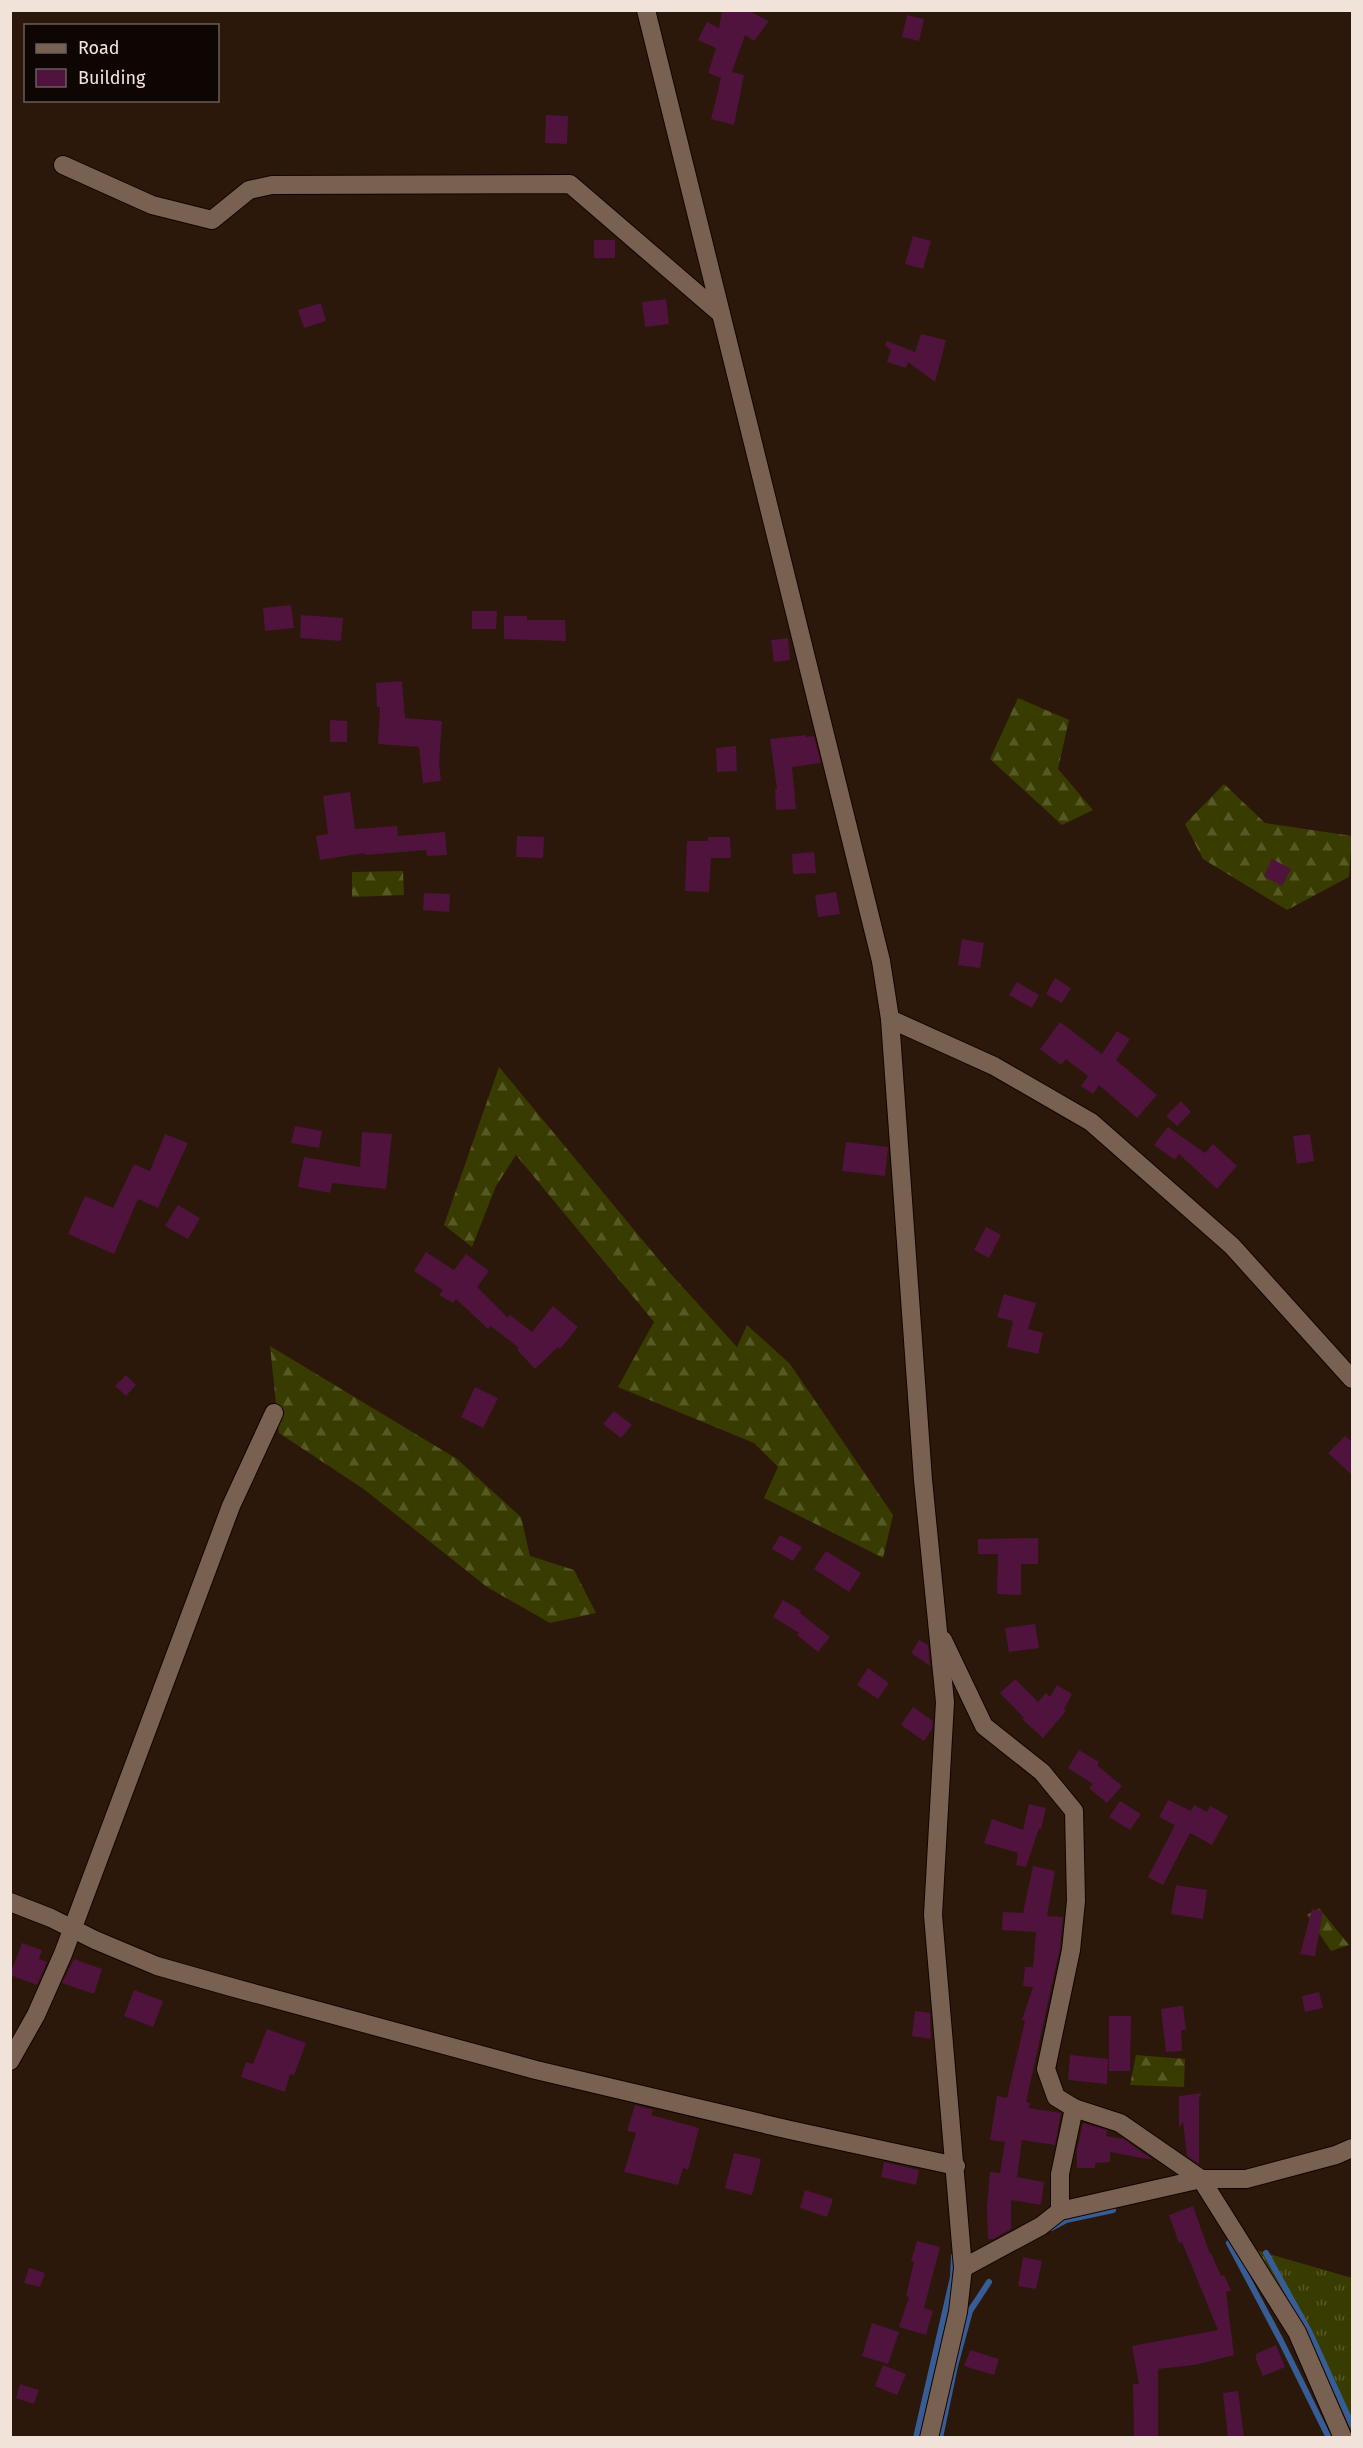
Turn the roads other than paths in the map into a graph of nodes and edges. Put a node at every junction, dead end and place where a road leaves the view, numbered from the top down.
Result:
1 (646, 10) edge
2 (63, 165) dead end
3 (721, 314) junction
4 (890, 1019) junction
5 (1353, 1379) edge
6 (274, 1413) dead end
7 (938, 1629) junction
8 (10, 1902) edge
9 (71, 1928) junction
10 (10, 2061) edge
11 (1074, 2108) junction
12 (1353, 2148) edge
13 (956, 2166) junction
14 (1201, 2180) junction
15 (1060, 2211) junction
16 (963, 2268) junction
17 (929, 2438) edge
18 (1343, 2438) edge

1 - 3 street
2 - 3 street
3 - 4 street
4 - 5 street
4 - 7 street
6 - 9 street
7 - 11 street
7 - 13 street
8 - 9 street
9 - 10 street
9 - 13 street
11 - 14 street
11 - 15 street
12 - 14 street
13 - 16 street
14 - 15 street
14 - 18 street
15 - 16 street
16 - 17 street

